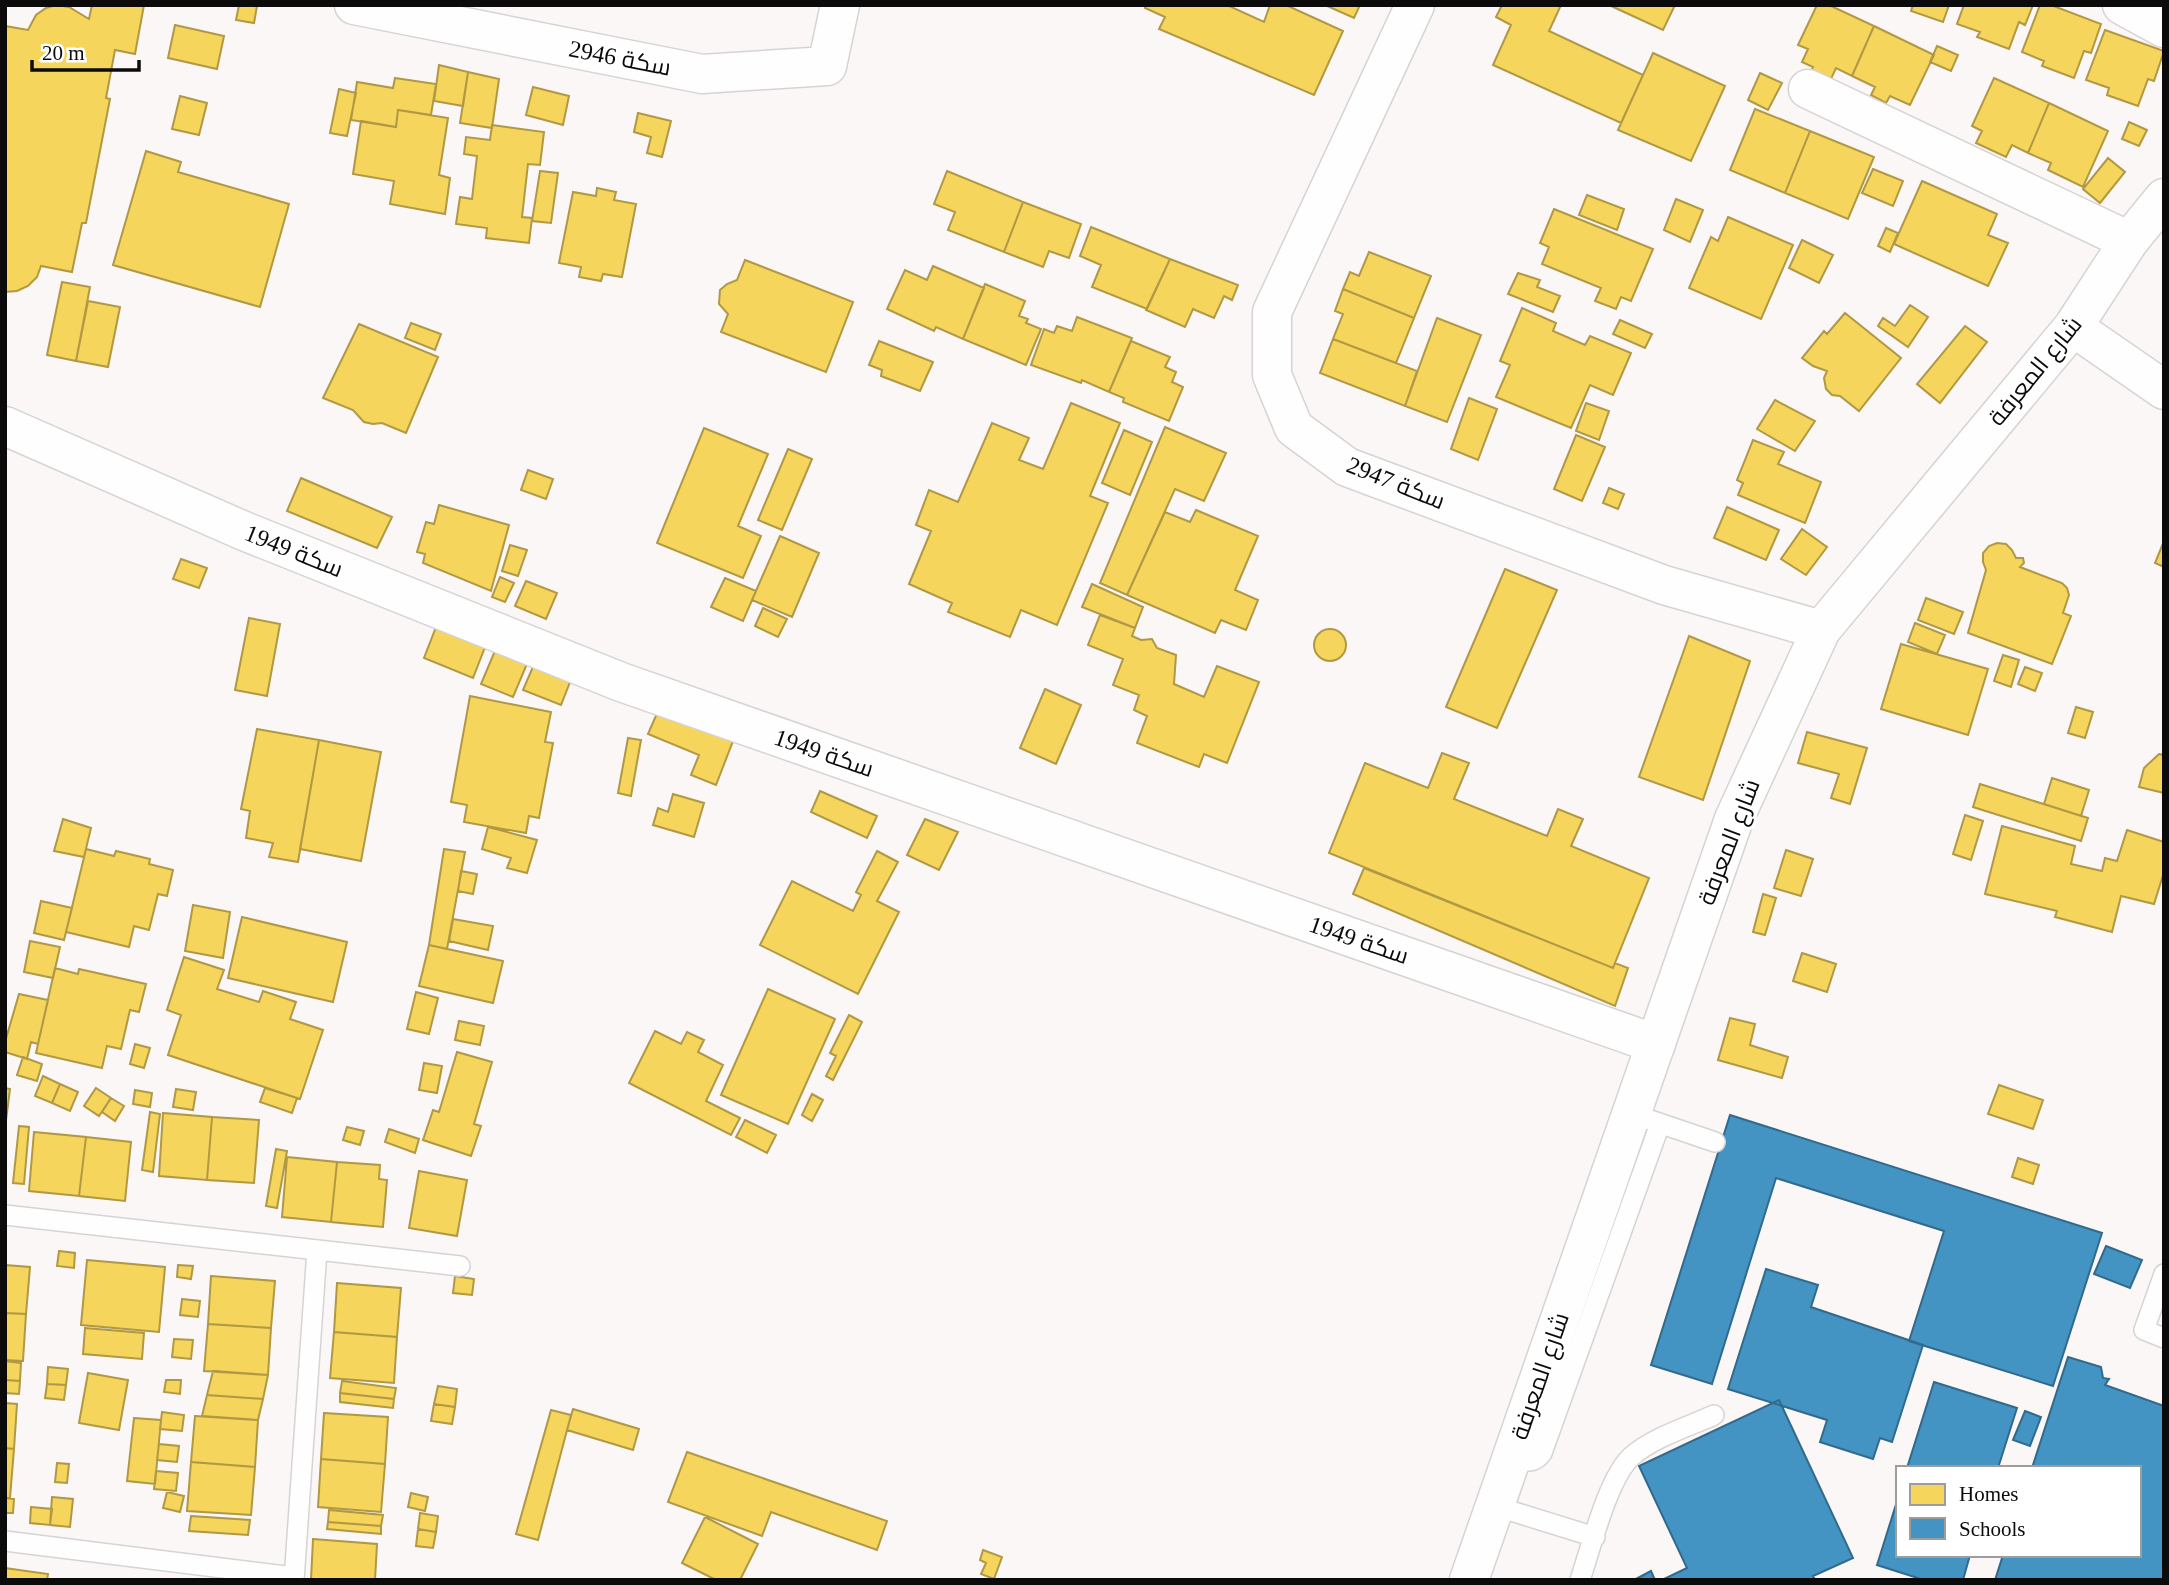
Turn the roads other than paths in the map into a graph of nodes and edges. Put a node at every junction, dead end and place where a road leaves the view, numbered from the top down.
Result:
1 (354, 5) edge
2 (840, 5) edge
3 (1415, 5) edge
4 (2122, 5) edge
5 (2164, 27) edge
6 (1808, 89) dead end
7 (2164, 198) edge
8 (2129, 241) junction
9 (2073, 327) junction
10 (2164, 390) edge
11 (5, 426) edge
12 (1821, 631) junction
13 (1656, 1044) junction
14 (1646, 1119) junction
15 (1715, 1142) dead end
16 (5, 1215) edge
17 (317, 1250) junction
18 (460, 1266) dead end
19 (2164, 1274) edge
20 (2164, 1338) edge
21 (1714, 1415) dead end
22 (1495, 1506) junction
23 (1595, 1537) junction
24 (5, 1541) edge
25 (294, 1578) edge
26 (1469, 1580) edge
27 (1580, 1580) edge

1 - 2 street, سكة 2946
3 - 12 street, سكة 2947
4 - 5 street
6 - 8 street
7 - 8 street, شارع المعرفة
8 - 9 street, شارع المعرفة
9 - 10 street
9 - 12 street, شارع المعرفة
11 - 13 street, سكة 1949
12 - 13 street, شارع المعرفة
13 - 14 street, شارع المعرفة
14 - 15 lane
14 - 22 street, شارع المعرفة
16 - 17 lane
17 - 18 lane
17 - 25 lane
19 - 20 lane
21 - 23 lane
22 - 23 lane
22 - 26 street, شارع المعرفة
23 - 27 lane
24 - 25 lane

